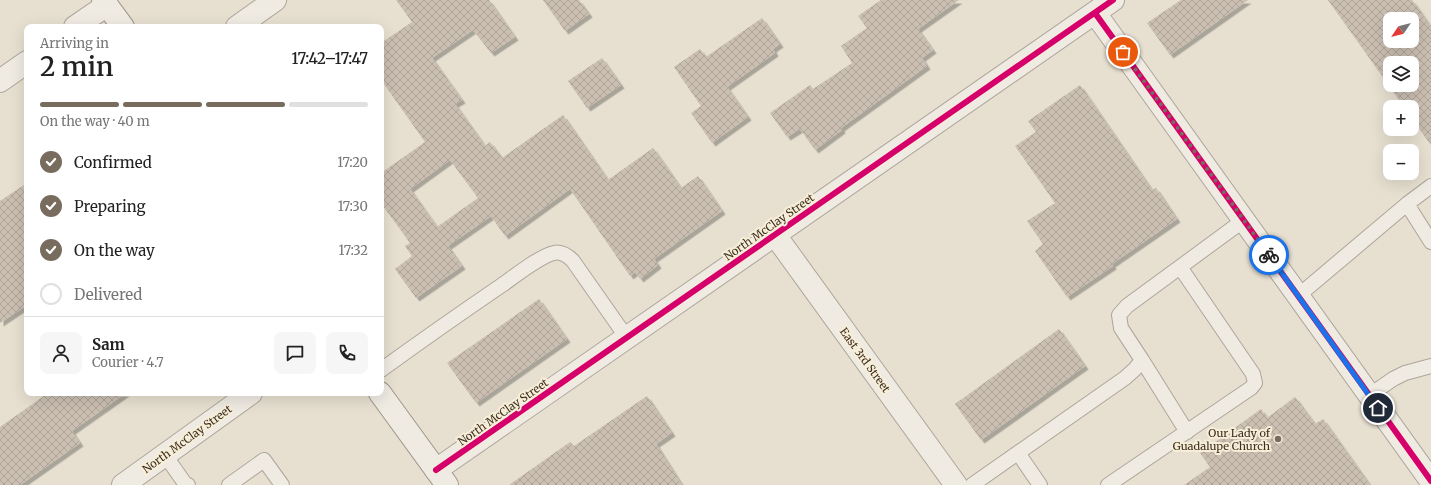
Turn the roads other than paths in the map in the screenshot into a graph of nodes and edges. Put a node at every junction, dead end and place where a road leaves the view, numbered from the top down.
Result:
1 (275, 0) edge
2 (1113, 0) edge
3 (105, 2) edge
4 (1095, 13) junction
5 (79, 24) edge
6 (120, 24) edge
7 (241, 24) edge
8 (24, 64) edge
9 (0, 81) edge
10 (1431, 186) edge
11 (1407, 204) junction
12 (1244, 220) junction
13 (775, 235) junction
14 (1431, 242) edge
15 (1180, 267) junction
16 (1298, 296) junction
17 (627, 338) junction
18 (1142, 360) junction
19 (1431, 366) edge
20 (384, 368) edge
21 (1370, 395) junction
22 (247, 396) edge
23 (382, 396) edge
24 (1187, 432) junction
25 (1018, 453) junction
26 (165, 455) junction
27 (442, 478) edge
28 (1431, 481) edge
29 (124, 485) edge
30 (188, 485) edge
31 (229, 485) edge
32 (282, 485) edge
33 (956, 485) edge
34 (972, 485) edge
35 (1040, 485) edge
36 (1108, 485) edge

1 - 7 street
2 - 4 street, North McClay Street
3 - 5 street
3 - 6 street
4 - 12 street
4 - 13 street, North McClay Street
8 - 9 street
10 - 11 lane
11 - 14 lane
11 - 16 lane
12 - 15 lane
12 - 16 street
13 - 17 street, North McClay Street
13 - 33 street, East 3rd Street
15 - 18 lane
15 - 24 lane
16 - 21 street
17 - 20 lane
17 - 27 street, North McClay Street
18 - 24 lane
18 - 25 lane
19 - 21 lane
21 - 28 street
22 - 26 street, North McClay Street
23 - 27 street
24 - 36 lane
25 - 34 lane
25 - 35 lane
26 - 29 street, North McClay Street
26 - 30 lane
31 - 32 lane

